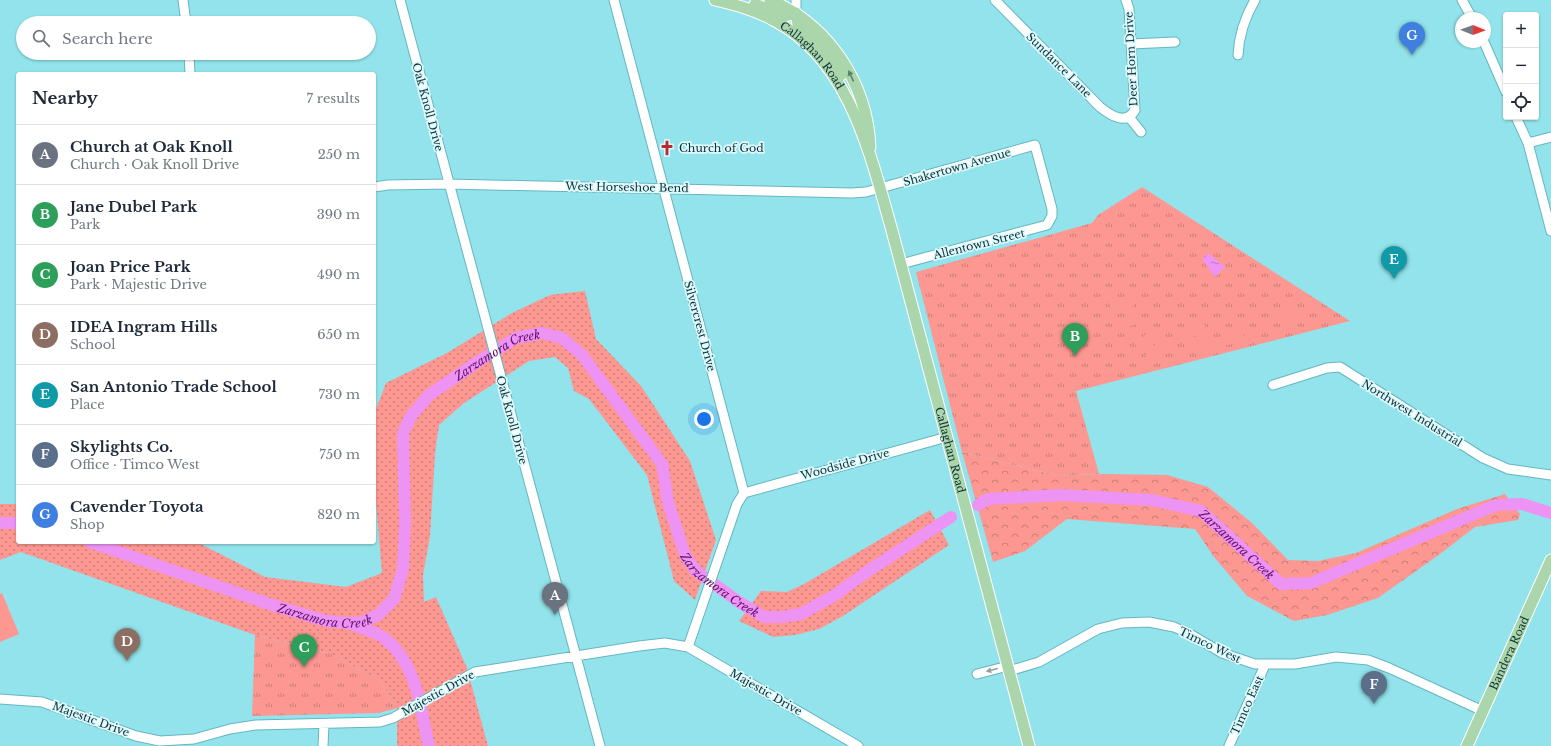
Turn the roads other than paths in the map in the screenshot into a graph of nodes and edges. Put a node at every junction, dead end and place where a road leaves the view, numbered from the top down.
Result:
1 (183, 0) edge
2 (400, 0) edge
3 (614, 0) edge
4 (715, 0) edge
5 (743, 0) edge
6 (774, 0) edge
7 (796, 0) edge
8 (995, 0) edge
9 (1126, 0) edge
10 (1255, 0) edge
11 (1462, 0) edge
12 (1469, 12) edge
13 (796, 13) junction
14 (185, 16) edge
15 (1175, 42) dead end
16 (1131, 44) junction
17 (1487, 48) edge
18 (1238, 55) dead end
19 (189, 60) edge
20 (190, 72) edge
21 (1503, 85) edge
22 (1129, 117) junction
23 (1517, 120) edge
24 (1141, 132) dead end
25 (861, 134) junction
26 (1551, 137) edge
27 (1528, 144) junction
28 (870, 154) junction
29 (448, 184) junction
30 (376, 187) edge
31 (663, 188) junction
32 (880, 188) junction
33 (1052, 216) joint
34 (1551, 231) edge
35 (901, 264) junction
36 (1274, 385) dead end
37 (947, 437) junction
38 (1551, 475) edge
39 (744, 493) junction
40 (1551, 560) edge
41 (688, 647) junction
42 (576, 656) junction
43 (1265, 665) junction
44 (1009, 669) junction
45 (977, 674) dead end
46 (0, 699) edge
47 (1483, 711) junction
48 (324, 724) junction
49 (205, 737) junction
50 (208, 746) edge
51 (323, 746) edge
52 (600, 746) edge
53 (858, 746) edge
54 (1029, 746) edge
55 (1229, 746) edge
56 (1467, 746) edge

1 - 14 street
2 - 29 street, Oak Knoll Drive
3 - 31 street, Silvercrest Drive
4 - 25 main road, Callaghan Road
5 - 13 main road
6 - 13 main road, Callaghan Road
7 - 13 street
8 - 22 street, Sundance Lane
9 - 16 street, Deer Horn Drive
10 - 18 street
11 - 12 street
13 - 25 main road
28 -> 13 main road, Callaghan Road
15 - 16 street
16 - 22 street, Deer Horn Drive
17 - 21 street
19 - 20 street
22 - 24 street
23 - 27 street
25 - 28 main road, Callaghan Road
26 - 27 street
27 - 34 street
28 - 32 main road, Callaghan Road
29 - 30 street, West Horseshoe Bend
29 - 31 street, West Horseshoe Bend
29 - 42 street, Oak Knoll Drive
31 - 32 street, West Horseshoe Bend
31 - 39 street, Silvercrest Drive
32 - 33 street, Shakertown Avenue
32 - 35 main road, Callaghan Road
33 - 35 street, Allentown Street
35 - 37 main road, Callaghan Road
36 - 38 street, Northwest Industrial
37 - 39 street, Woodside Drive
37 - 44 main road, Callaghan Road
39 - 41 street
40 - 47 main road, Bandera Road
41 - 42 street, Majestic Drive
41 - 53 street, Majestic Drive
42 - 48 street, Majestic Drive
42 - 52 street, Oak Knoll Drive
43 - 44 street, Timco West
43 - 47 street, Timco West
43 - 55 street, Timco East
44 -> 45 street, Timco West
44 - 54 main road, Callaghan Road
46 - 49 street, Majestic Drive
47 - 56 main road, Bandera Road
48 - 49 street, Majestic Drive
48 - 51 street
49 - 50 street

